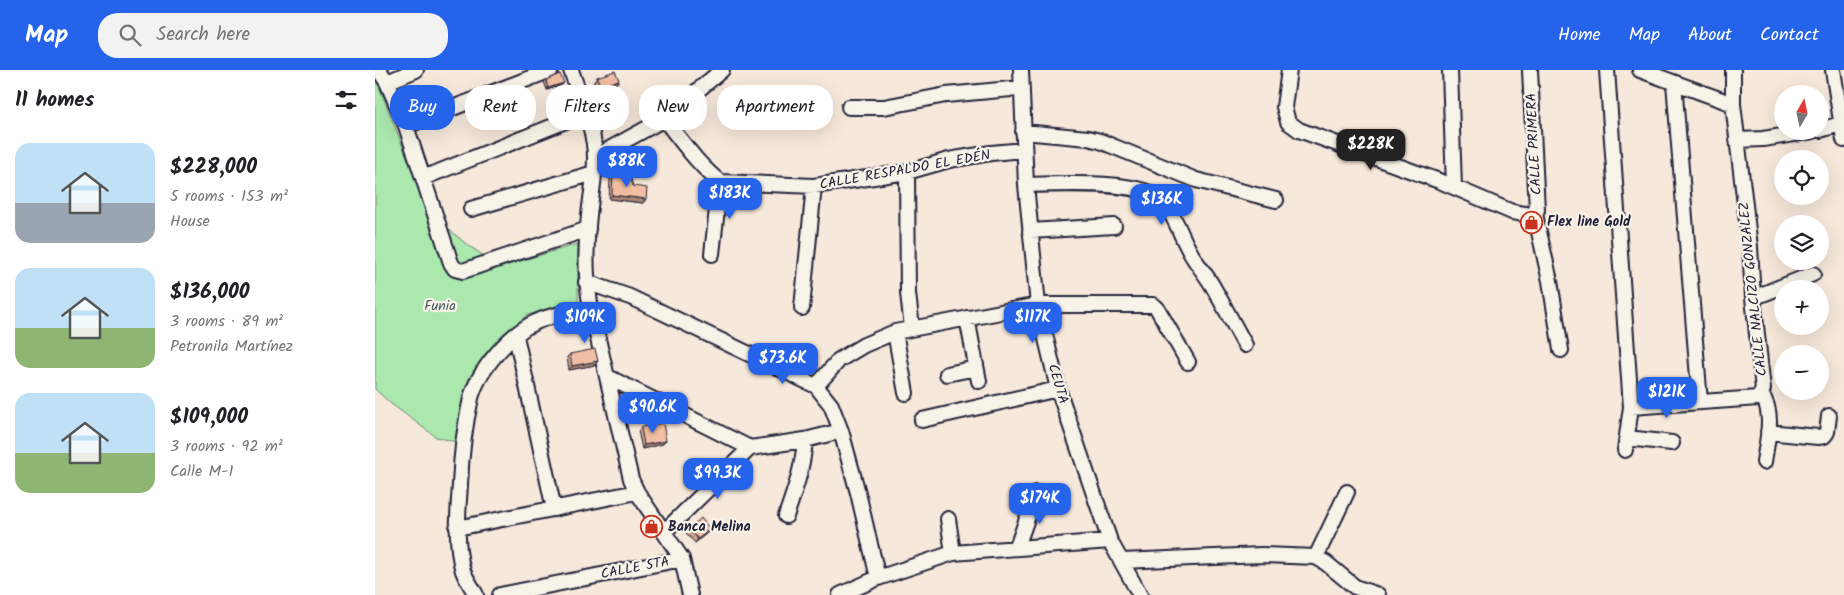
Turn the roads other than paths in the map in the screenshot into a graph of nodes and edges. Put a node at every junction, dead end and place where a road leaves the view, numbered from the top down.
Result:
1 (416, 70) edge
2 (551, 70) edge
3 (571, 70) edge
4 (723, 70) edge
5 (1021, 70) edge
6 (1289, 70) edge
7 (1450, 70) edge
8 (1530, 70) edge
9 (1607, 70) edge
10 (1640, 70) edge
11 (1733, 70) edge
12 (1833, 70) edge
13 (383, 76) edge
14 (1674, 83) junction
15 (576, 85) edge
16 (705, 85) edge
17 (1022, 88) junction
18 (390, 91) edge
19 (1733, 104) junction
20 (455, 107) edge
21 (849, 107) dead end
22 (1842, 123) edge
23 (1829, 127) edge
24 (546, 129) edge
25 (407, 130) edge
26 (590, 130) edge
27 (644, 130) edge
28 (673, 130) edge
29 (1023, 132) junction
30 (1774, 138) edge
31 (1737, 140) junction
32 (1844, 140) edge
33 (1024, 150) junction
34 (595, 157) junction
35 (907, 172) junction
36 (594, 173) junction
37 (423, 178) junction
38 (720, 182) junction
39 (1026, 185) junction
40 (814, 186) junction
41 (1454, 187) junction
42 (1276, 200) dead end
43 (471, 209) dead end
44 (1533, 214) junction
45 (1113, 226) dead end
46 (588, 229) junction
47 (1030, 231) junction
48 (711, 254) dead end
49 (1813, 274) dead end
50 (586, 282) junction
51 (1753, 298) junction
52 (1038, 305) junction
53 (802, 308) dead end
54 (591, 309) junction
55 (967, 318) junction
56 (912, 328) junction
57 (895, 332) junction
58 (516, 336) junction
59 (1245, 345) dead end
60 (1561, 350) dead end
61 (1188, 362) dead end
62 (947, 374) dead end
63 (608, 377) junction
64 (815, 386) junction
65 (1058, 389) junction
66 (905, 393) dead end
67 (1761, 394) junction
68 (1700, 402) junction
69 (1631, 407) junction
70 (1829, 416) dead end
71 (922, 420) dead end
72 (841, 431) junction
73 (1768, 432) junction
74 (805, 440) junction
75 (1672, 442) dead end
76 (750, 448) junction
77 (1764, 462) dead end
78 (637, 492) junction
79 (1347, 492) dead end
80 (1037, 493) dead end
81 (554, 509) junction
82 (786, 516) dead end
83 (948, 519) dead end
84 (457, 528) junction
85 (665, 532) junction
86 (1110, 541) junction
87 (1017, 547) junction
88 (953, 553) junction
89 (1316, 557) junction
90 (682, 559) junction
91 (1122, 561) junction
92 (878, 578) junction
93 (475, 595) edge
94 (500, 595) edge
95 (690, 595) edge
96 (840, 595) edge
97 (1141, 595) edge
98 (1378, 595) edge

1 - 13 street
2 - 20 street
3 - 15 street
4 - 16 street
5 - 17 street, CEUTA
6 - 41 street
7 - 41 street
8 - 44 street, CALLE PRIMERA
9 - 69 street
10 - 14 street
11 - 19 street, CALLE NALCIZO GONZALEZ
12 - 22 street
13 - 18 street
14 - 19 street
14 - 68 street
17 - 21 street
17 - 29 street, CEUTA
19 - 31 street, CALLE NALCIZO GONZALEZ
22 - 23 street
22 - 32 street
24 - 37 street
25 - 37 street
26 - 34 street
27 - 34 street
28 - 38 street
29 - 33 street, CEUTA
29 - 42 street
30 - 31 street
31 - 51 street, CALLE NALCIZO GONZALEZ
33 - 35 street, CALLE RESPALDO EL EDÉN
33 - 39 street, CEUTA
34 - 36 street
35 - 40 street, CALLE RESPALDO EL EDÉN
35 - 56 street
36 - 43 street
36 - 46 street
37 - 46 street
38 - 40 street, CALLE RESPALDO EL EDÉN
38 - 48 street
39 - 47 street, CEUTA
39 - 59 street
40 - 53 street
41 - 44 street
44 - 60 street, CALLE PRIMERA
45 - 47 street
46 - 50 street
47 - 52 street, CEUTA
49 - 51 street
50 - 54 street
50 - 64 street
51 - 67 street, CALLE NALCIZO GONZALEZ
52 - 55 street
52 - 61 street
52 - 65 street, CEUTA
54 - 58 street
54 - 63 street
55 - 56 street
55 - 62 street
56 - 57 street
57 - 64 street
57 - 66 street
58 - 81 street
58 - 84 street
63 - 76 street
63 - 78 street
64 - 72 street
65 - 71 street
65 - 86 street, CEUTA
67 - 68 street, CALLE NALCIZO GONZALEZ
67 - 73 street
68 - 69 street, CALLE NALCIZO GONZALEZ
69 - 75 street
70 - 73 street
72 - 74 street
72 - 92 street
73 - 77 street
74 - 76 street
74 - 82 street
76 - 85 street
78 - 81 street
78 - 85 street
79 - 89 street
80 - 87 street
81 - 84 street
83 - 88 street
84 - 93 street
85 - 90 street
86 - 87 street
86 - 91 street, CEUTA
87 - 88 street
88 - 92 street
89 - 91 street
89 - 98 street
90 - 94 street, CALLE 5TA
90 - 95 street
91 - 97 street, CEUTA
92 - 96 street

